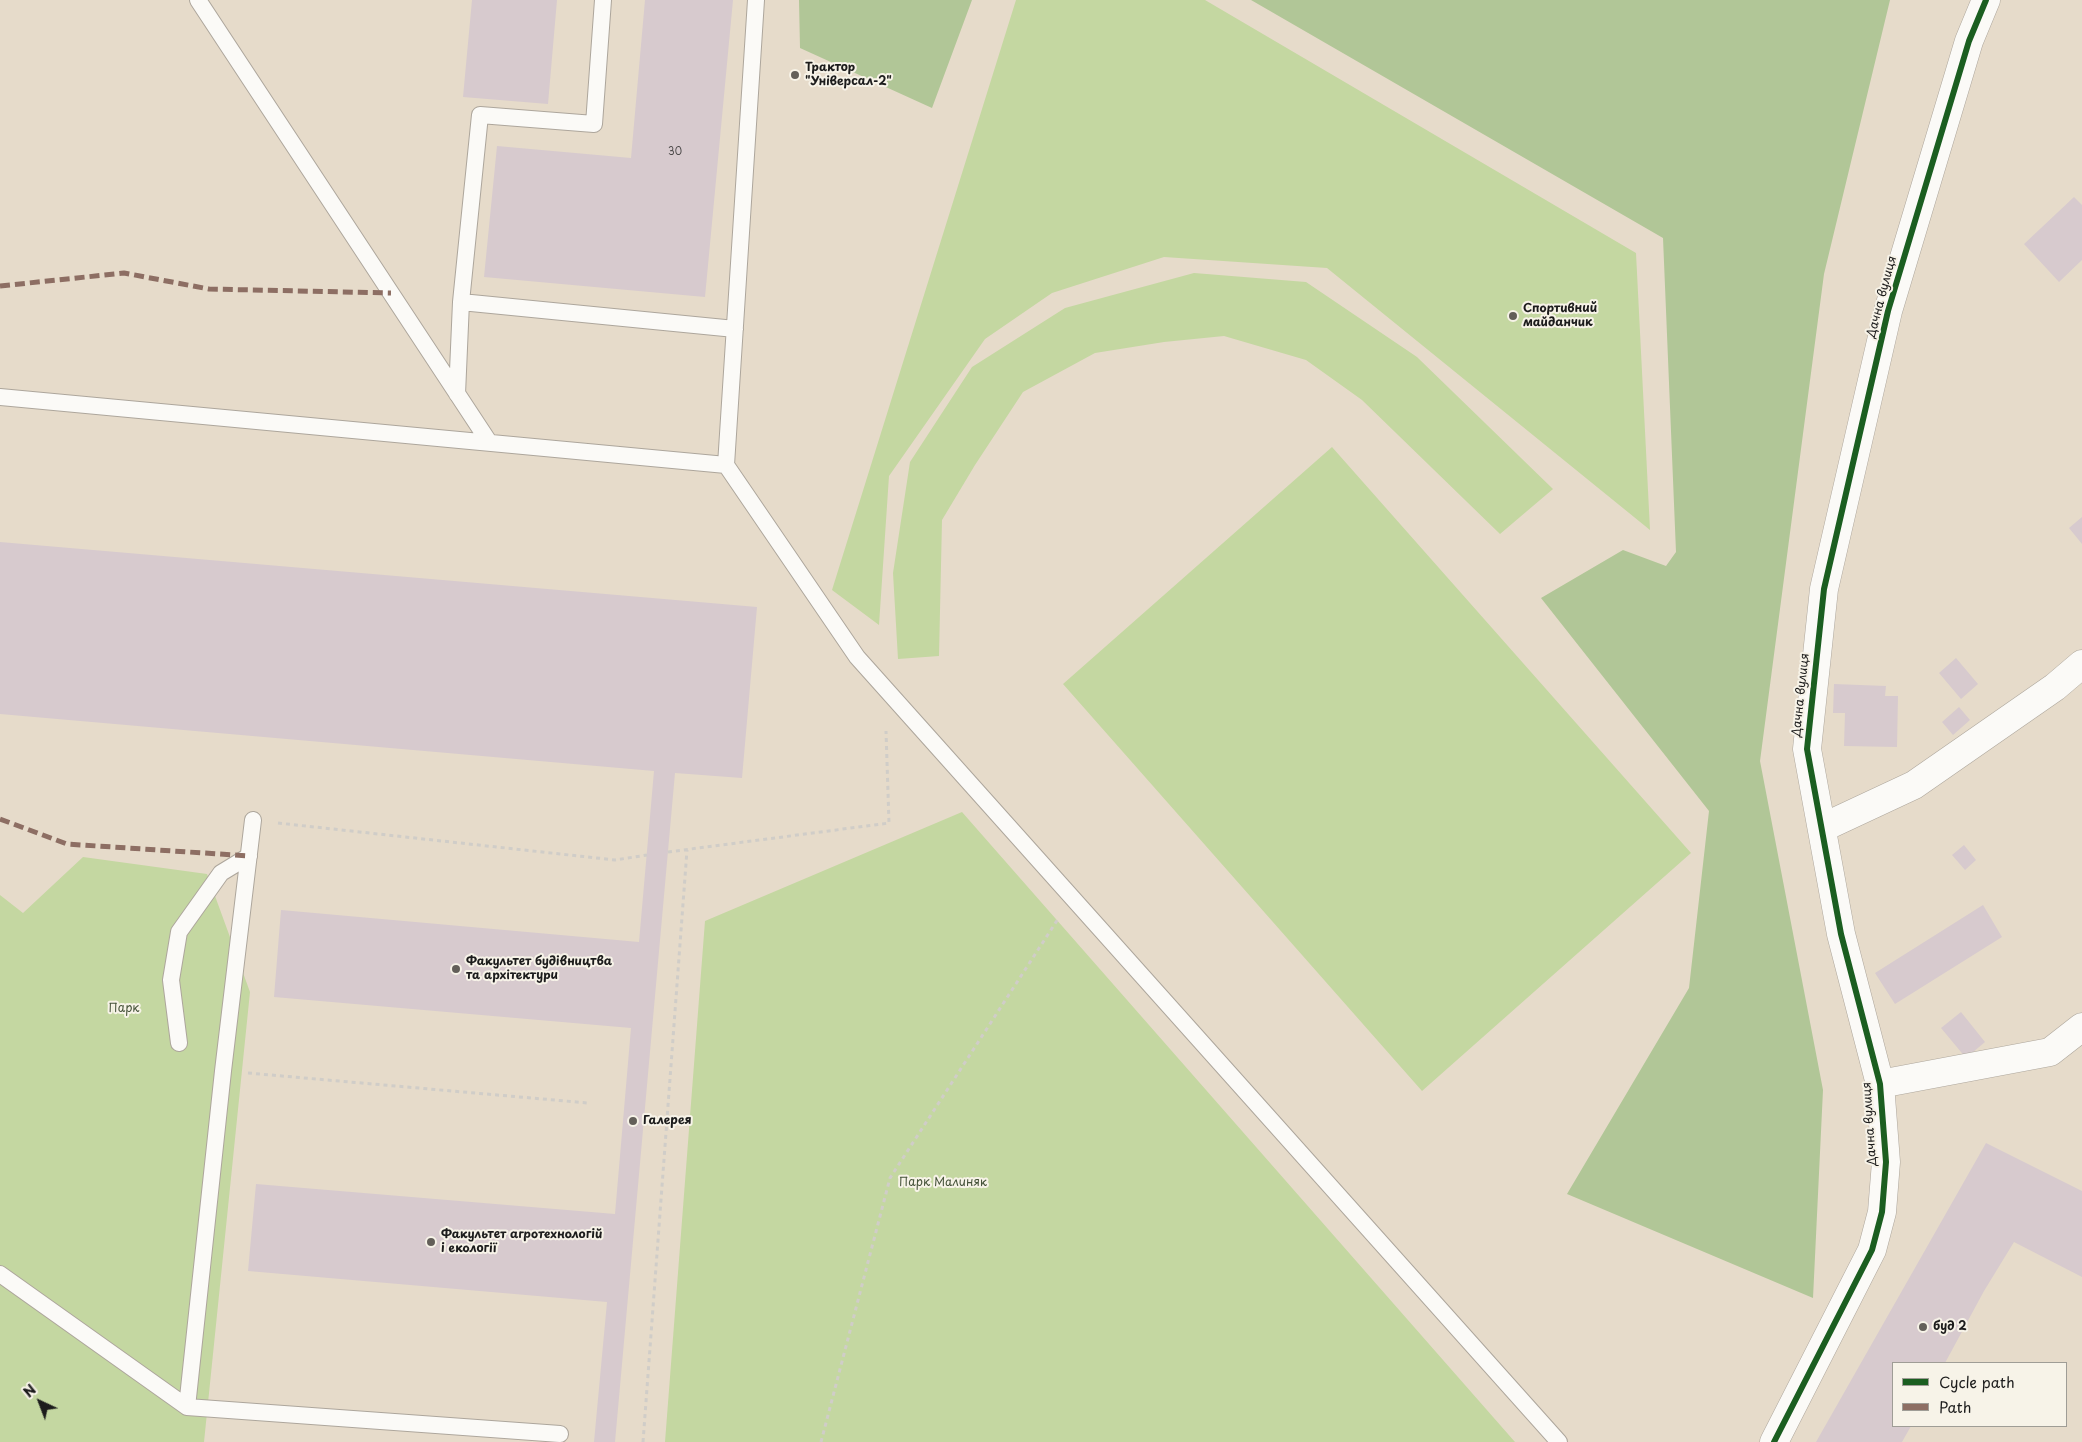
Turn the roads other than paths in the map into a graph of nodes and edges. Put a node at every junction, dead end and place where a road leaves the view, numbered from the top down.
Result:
1 (198, 0) edge
2 (603, 0) edge
3 (756, 0) edge
4 (1986, 0) edge
5 (461, 302) junction
6 (735, 329) junction
7 (457, 394) junction
8 (0, 397) edge
9 (489, 442) junction
10 (726, 465) junction
11 (2082, 664) edge
12 (253, 820) road end
13 (1822, 828) junction
14 (249, 856) junction
15 (2082, 1027) edge
16 (179, 1043) dead end
17 (1880, 1084) junction
18 (0, 1274) edge
19 (187, 1407) junction
20 (560, 1434) dead end
21 (1559, 1442) edge
22 (1774, 1442) edge

1 - 7 lane
2 - 5 lane
3 - 6 lane
4 - 13 street, Дачна вулиця
5 - 6 lane
5 - 7 lane
6 - 10 lane
7 - 9 lane
8 - 9 lane
9 - 10 lane
10 - 21 lane
11 - 13 street
12 - 14 lane
13 - 17 street, Дачна вулиця
14 - 16 lane
14 - 19 lane
15 - 17 street
17 - 22 street, Дачна вулиця
18 - 19 lane
19 - 20 lane

